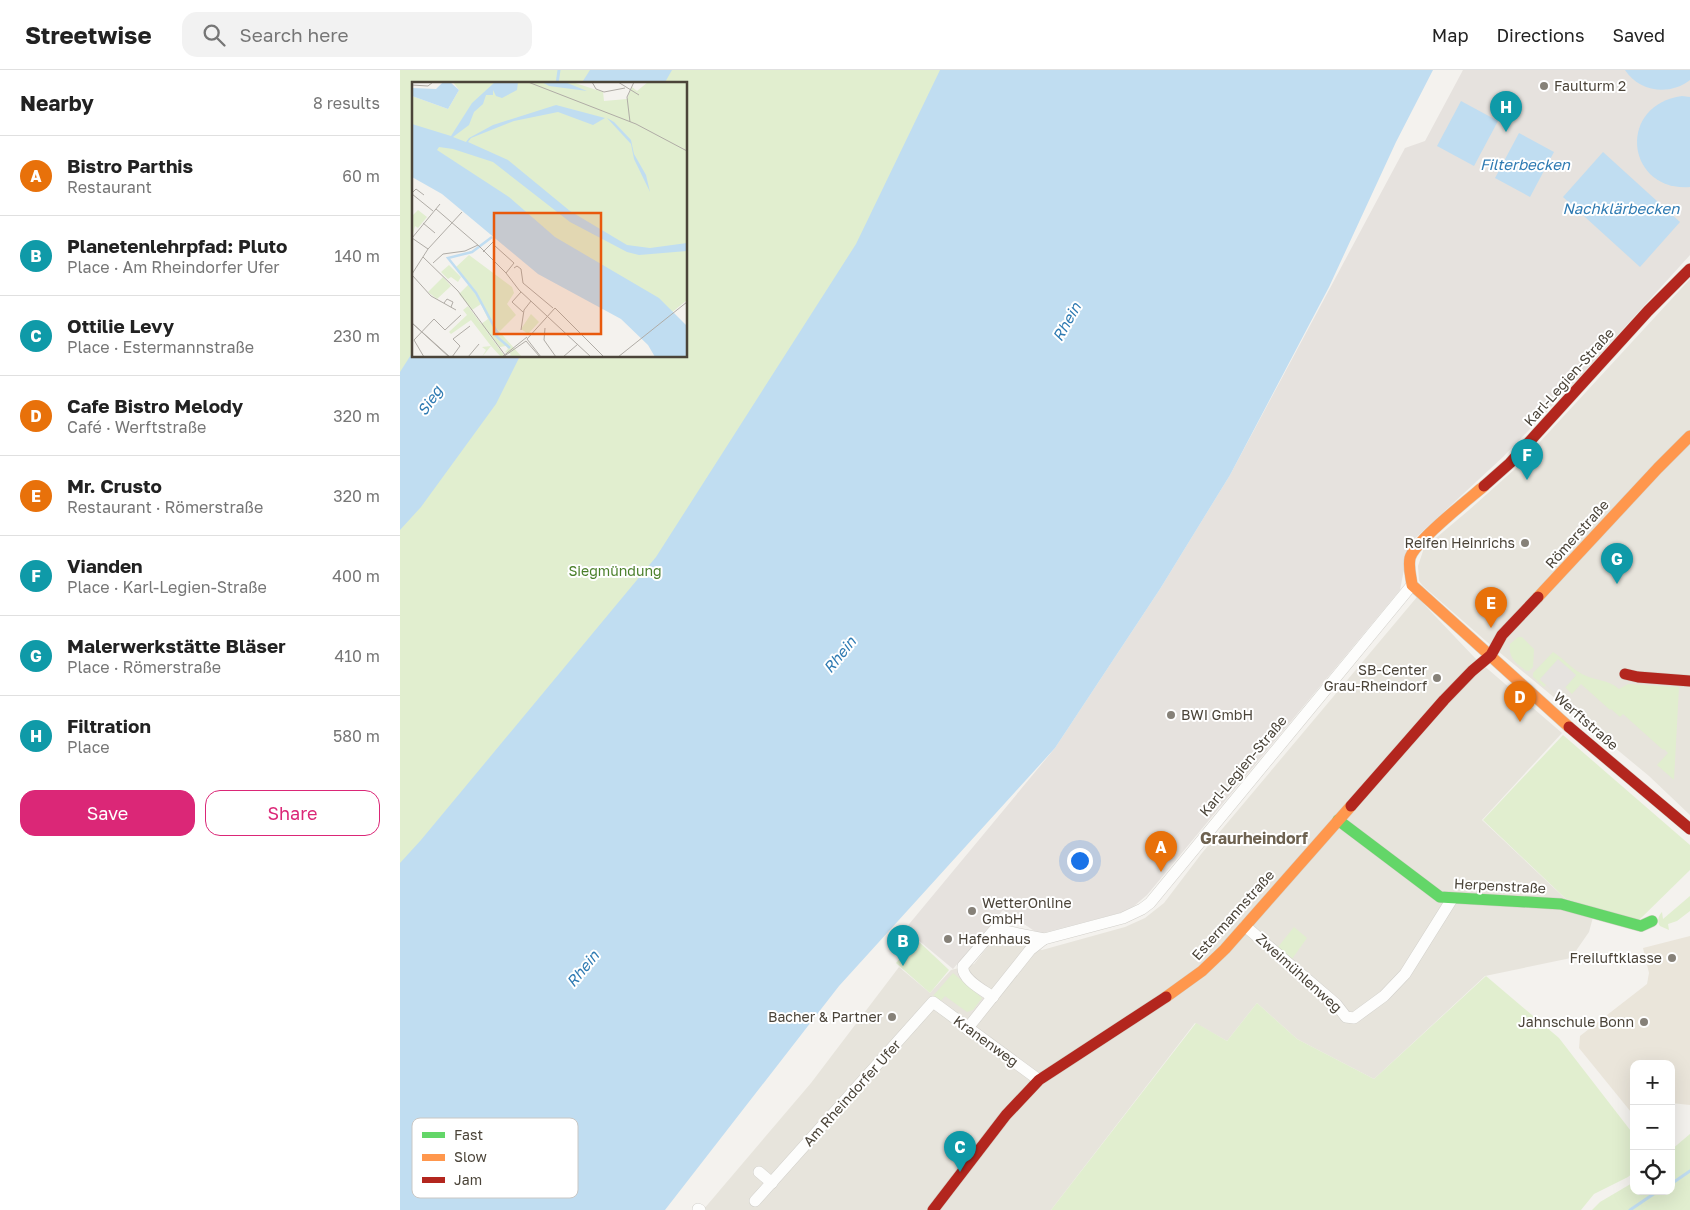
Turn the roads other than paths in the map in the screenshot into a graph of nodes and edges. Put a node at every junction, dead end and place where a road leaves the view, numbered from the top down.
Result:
1 (1690, 269) edge
2 (1690, 436) edge
3 (1412, 585) junction
4 (1491, 655) junction
5 (1625, 674) dead end
6 (1690, 681) edge
7 (1338, 820) junction
8 (1690, 830) edge
9 (1452, 899) junction
10 (1652, 921) dead end
11 (1245, 926) junction
12 (1044, 939) junction
13 (993, 997) junction
14 (933, 1002) joint
15 (967, 1029) junction
16 (1039, 1080) junction
17 (759, 1172) dead end
18 (772, 1183) junction
19 (756, 1202) dead end
20 (933, 1210) edge

1 - 3 street, Karl-Legien-Straße
2 - 4 street, Römerstraße
3 - 4 street, Werftstraße
3 - 12 street, Karl-Legien-Straße
4 - 7 street, Estermannstraße
4 - 8 street, Werftstraße
5 - 6 street
7 - 9 street, Herpenstraße
7 - 11 street, Estermannstraße
9 - 10 street, Herpenstraße
9 - 11 street, Zweimühlenweg
11 - 16 street, Estermannstraße
12 - 13 street, Karl-Legien-Straße
12 - 13 street, Karl-Legien-Straße
13 - 15 street, Karl-Legien-Straße
14 - 15 street, Kranenweg
14 - 18 street, Am Rheindorfer Ufer
15 - 16 street, Kranenweg
16 - 20 street, Estermannstraße
17 - 18 street
18 - 19 street, Am Rheindorfer Ufer

